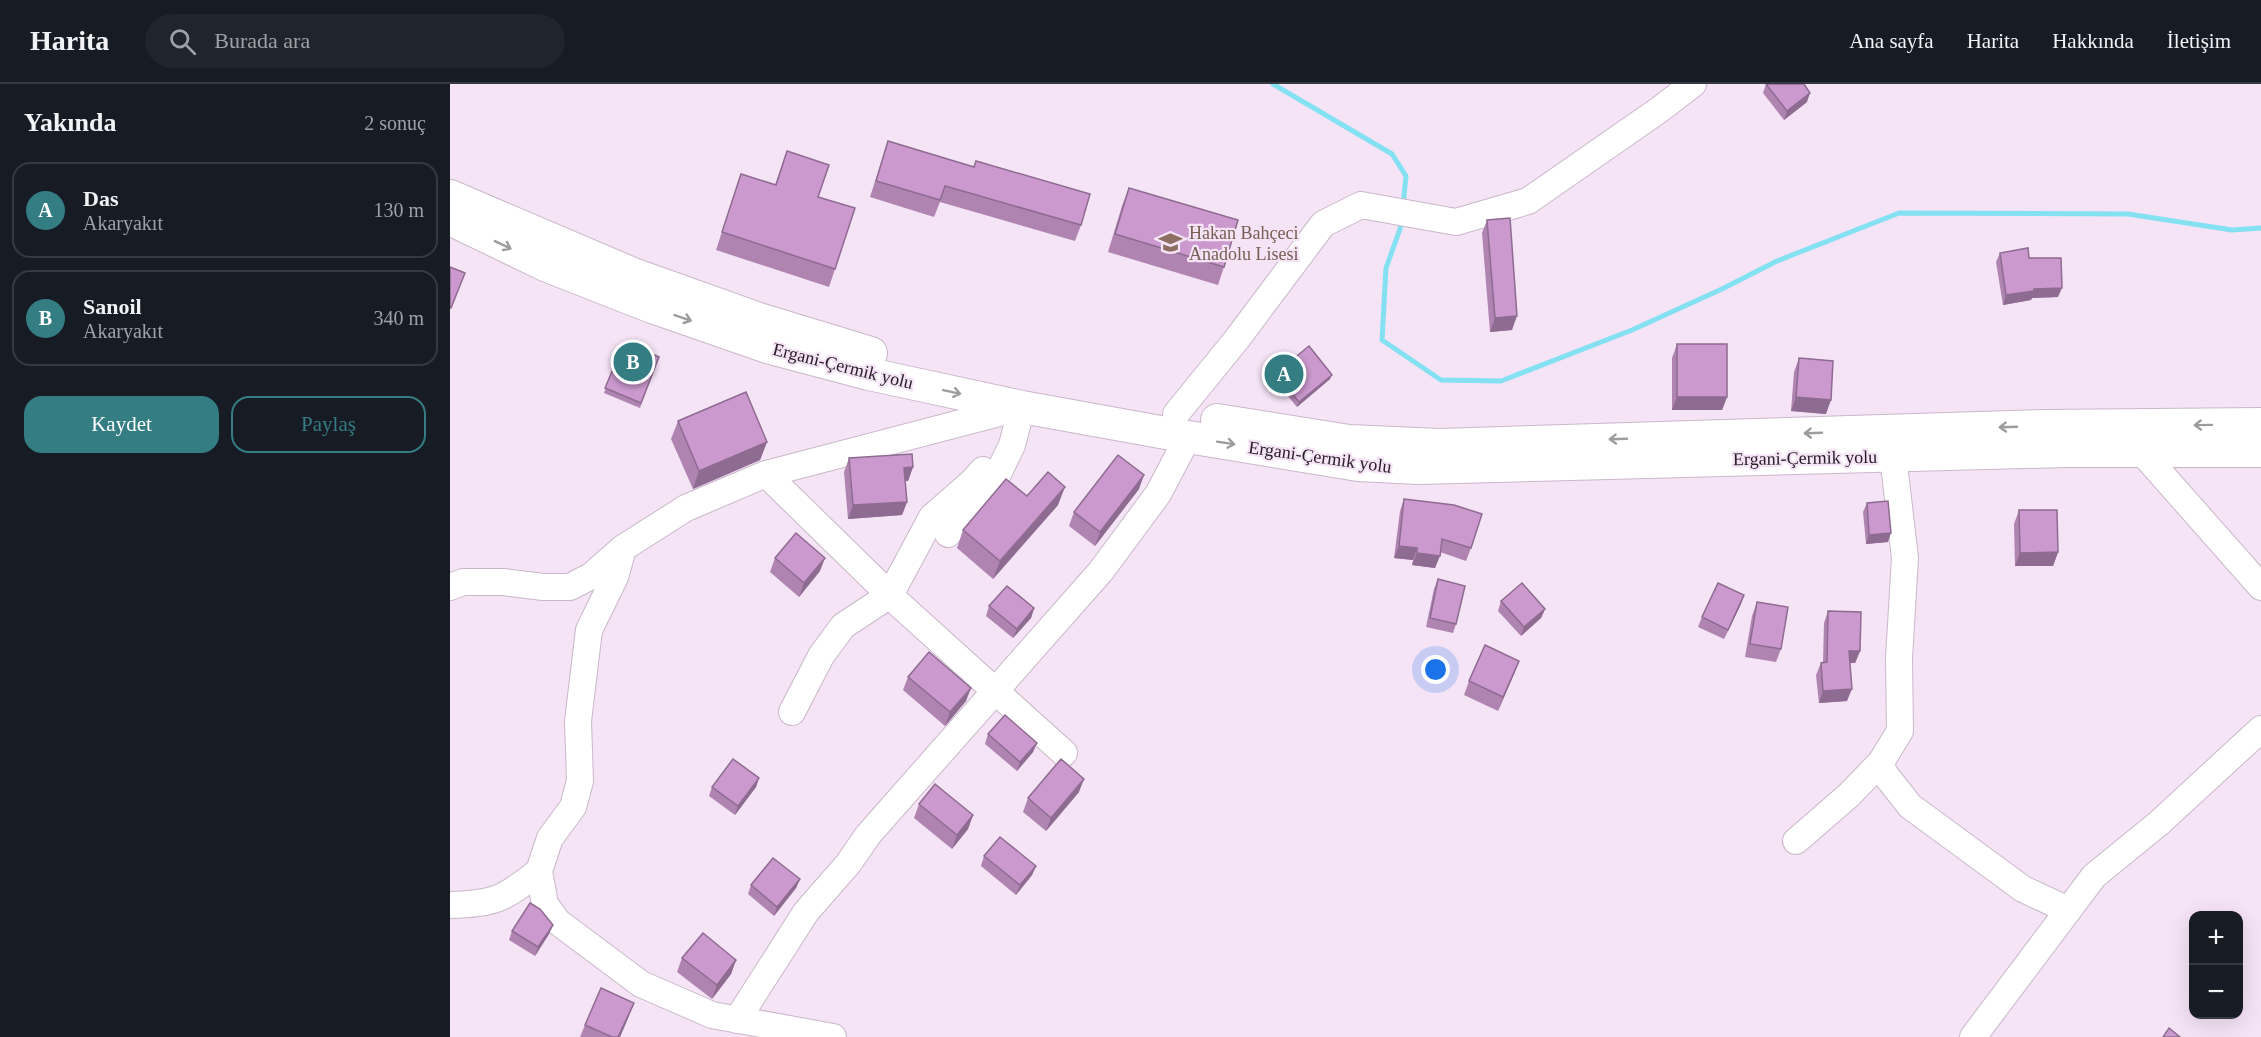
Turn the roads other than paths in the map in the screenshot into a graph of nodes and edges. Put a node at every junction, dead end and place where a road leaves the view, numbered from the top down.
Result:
1 (1694, 84) edge
2 (450, 196) edge
3 (450, 219) edge
4 (1022, 407) junction
5 (2261, 424) edge
6 (1182, 425) junction
7 (1012, 445) junction
8 (2141, 451) junction
9 (2261, 451) edge
10 (1893, 456) junction
11 (766, 474) junction
12 (948, 534) dead end
13 (623, 549) junction
14 (450, 587) edge
15 (2261, 587) edge
16 (890, 595) junction
17 (996, 690) junction
18 (792, 712) dead end
19 (2259, 736) edge
20 (1064, 753) dead end
21 (1881, 762) junction
22 (1796, 841) dead end
23 (539, 871) junction
24 (450, 905) edge
25 (2068, 910) junction
26 (737, 1020) junction
27 (833, 1037) edge
28 (1973, 1037) edge

1 - 6 street
2 - 6 main road, Ergani-Çermik yolu
3 -> 4 main road, Ergani-Çermik yolu
4 - 6 main road, Ergani-Çermik yolu
4 - 7 street
4 - 11 street
5 -> 6 main road, Ergani-Çermik yolu
6 -> 10 main road, Ergani-Çermik yolu
6 - 17 street
7 - 12 street
7 - 16 street
8 - 9 main road, Ergani-Çermik yolu
8 - 10 main road, Ergani-Çermik yolu
8 - 15 street
10 - 21 street
11 - 13 street
11 - 16 street
13 - 14 street
13 - 23 street
16 - 17 street
16 - 18 street
17 - 20 street
17 - 26 street
19 - 25 street
21 - 22 street
21 - 25 street
23 - 24 street
23 - 26 street
25 - 28 street
26 - 27 street

